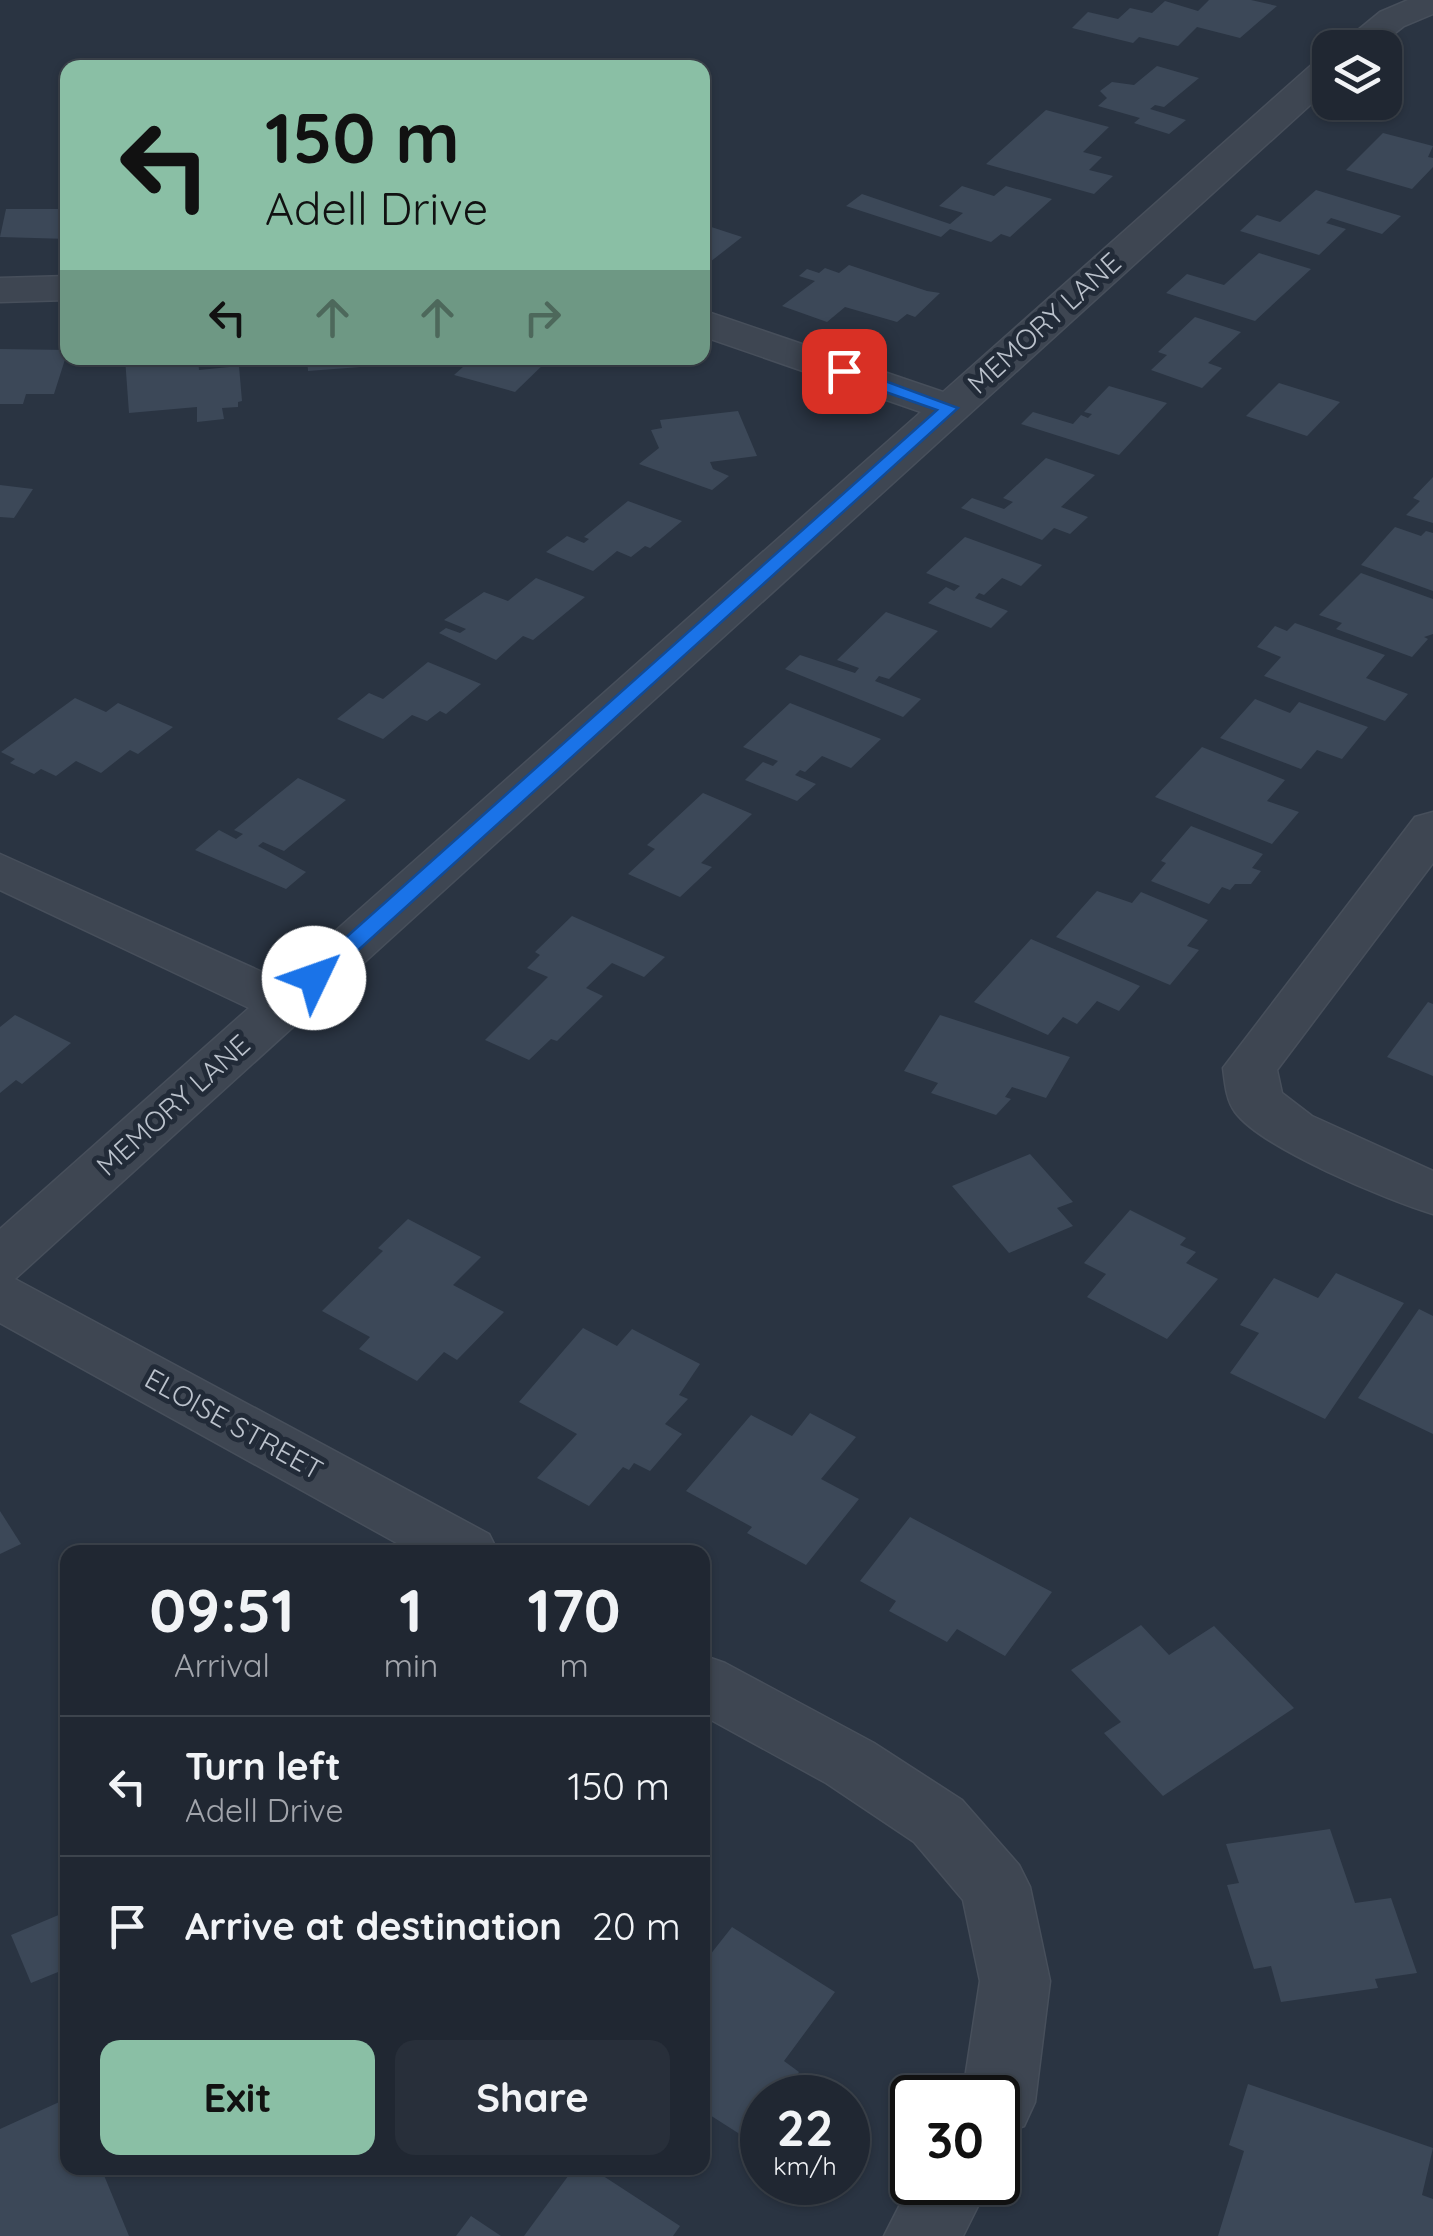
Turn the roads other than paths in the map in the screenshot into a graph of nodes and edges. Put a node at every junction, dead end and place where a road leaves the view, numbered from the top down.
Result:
1 (1433, 2) edge
2 (1377, 30) edge
3 (1312, 84) edge
4 (60, 288) edge
5 (0, 290) edge
6 (710, 325) edge
7 (949, 408) junction
8 (1433, 828) edge
9 (0, 870) edge
10 (285, 1004) junction
11 (1433, 1194) edge
12 (0, 1262) edge
13 (0, 1296) edge
14 (455, 1545) edge
15 (710, 1686) edge
16 (1002, 2075) edge
17 (940, 2205) edge
18 (922, 2236) edge

1 - 2 street
3 - 7 street, MEMORY LANE
4 - 5 street
6 - 7 street
7 - 10 street, MEMORY LANE
8 - 11 street
9 - 10 street
10 - 12 street, MEMORY LANE
13 - 14 street, ELOISE STREET
15 - 16 street
17 - 18 street

